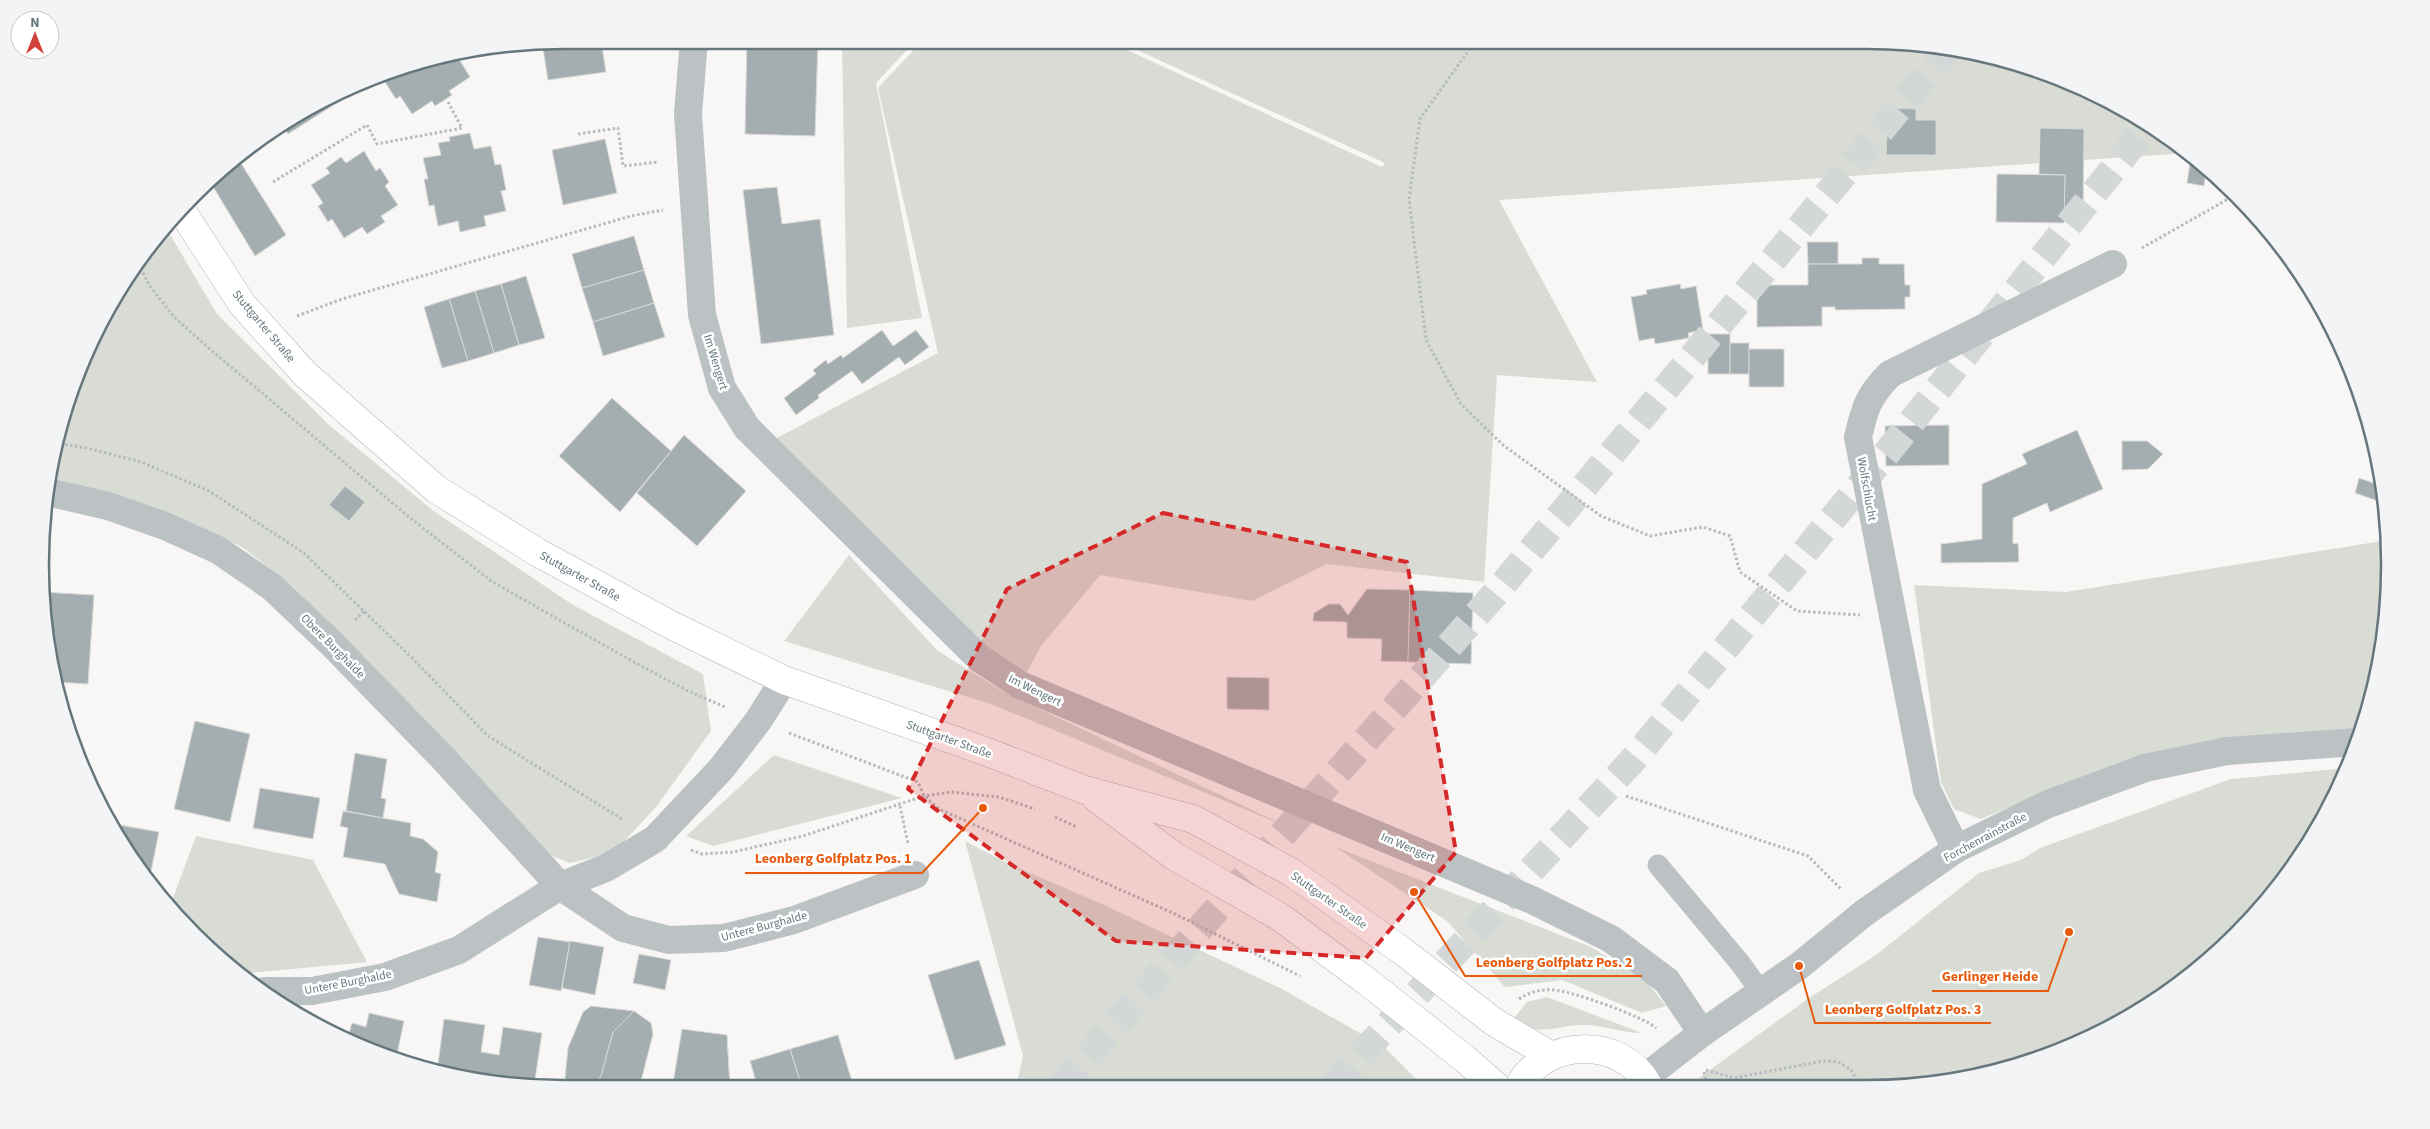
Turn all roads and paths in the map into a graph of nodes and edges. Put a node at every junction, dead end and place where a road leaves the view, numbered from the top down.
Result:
1 (693, 49) edge
2 (1470, 49) edge
3 (448, 102) dead end
4 (578, 134) dead end
5 (691, 158) junction
6 (273, 182) dead end
7 (2229, 199) edge
8 (185, 216) edge
9 (631, 216) dead end
10 (2113, 264) joint
11 (271, 336) junction
12 (63, 444) edge
13 (54, 494) edge
14 (1891, 611) junction
15 (784, 680) junction
16 (758, 721) junction
17 (2349, 743) edge
18 (1085, 790) junction
19 (924, 796) junction
20 (1626, 796) dead end
21 (1037, 809) dead end
22 (1046, 812) dead end
23 (1082, 829) dead end
24 (655, 839) junction
25 (1956, 849) junction
26 (1658, 865) dead end
27 (914, 875) dead end
28 (560, 886) junction
29 (1864, 913) junction
30 (1303, 978) dead end
31 (275, 991) edge
32 (1761, 992) junction
33 (1494, 1022) junction
34 (1702, 1033) junction
35 (1679, 1051) junction
36 (1550, 1056) junction
37 (1489, 1080) edge
38 (1522, 1080) edge
39 (1644, 1080) edge
40 (1648, 1080) edge
41 (1706, 1080) edge
42 (1857, 1080) edge

1 - 5 street, Im Wengert
2 - 14 path
3 - 6 path
4 - 5 path
5 - 34 street, Im Wengert
7 - 10 path
8 - 11 main road, Stuttgarter Straße
9 - 11 path
10 - 14 street, Wolfschlucht
11 - 15 main road, Stuttgarter Straße
12 - 24 path
13 - 28 street, Obere Burghalde
14 - 25 street, Wolfschlucht
15 - 16 street, Untere Burghalde
15 - 18 main road, Stuttgarter Straße
16 - 19 path
16 - 24 street, Untere Burghalde
17 - 25 street, Forchenrainstraße
18 - 33 main road, Stuttgarter Straße
18 - 37 main road, Stuttgarter Straße
19 - 21 path
19 - 24 path
19 - 30 path
20 - 29 path
22 - 23 path
24 - 28 street, Untere Burghalde
25 - 29 street, Forchenrainstraße
26 - 32 lane
27 - 28 street, Untere Burghalde
28 - 31 street, Untere Burghalde
29 - 32 street, Forchenrainstraße
32 - 34 street, Forchenrainstraße
33 - 35 path
33 - 36 main road, Stuttgarter Straße
34 - 35 street, Forchenrainstraße
35 - 40 street, Forchenrainstraße
36 - 38 main road
36 - 39 main road
41 - 42 path

